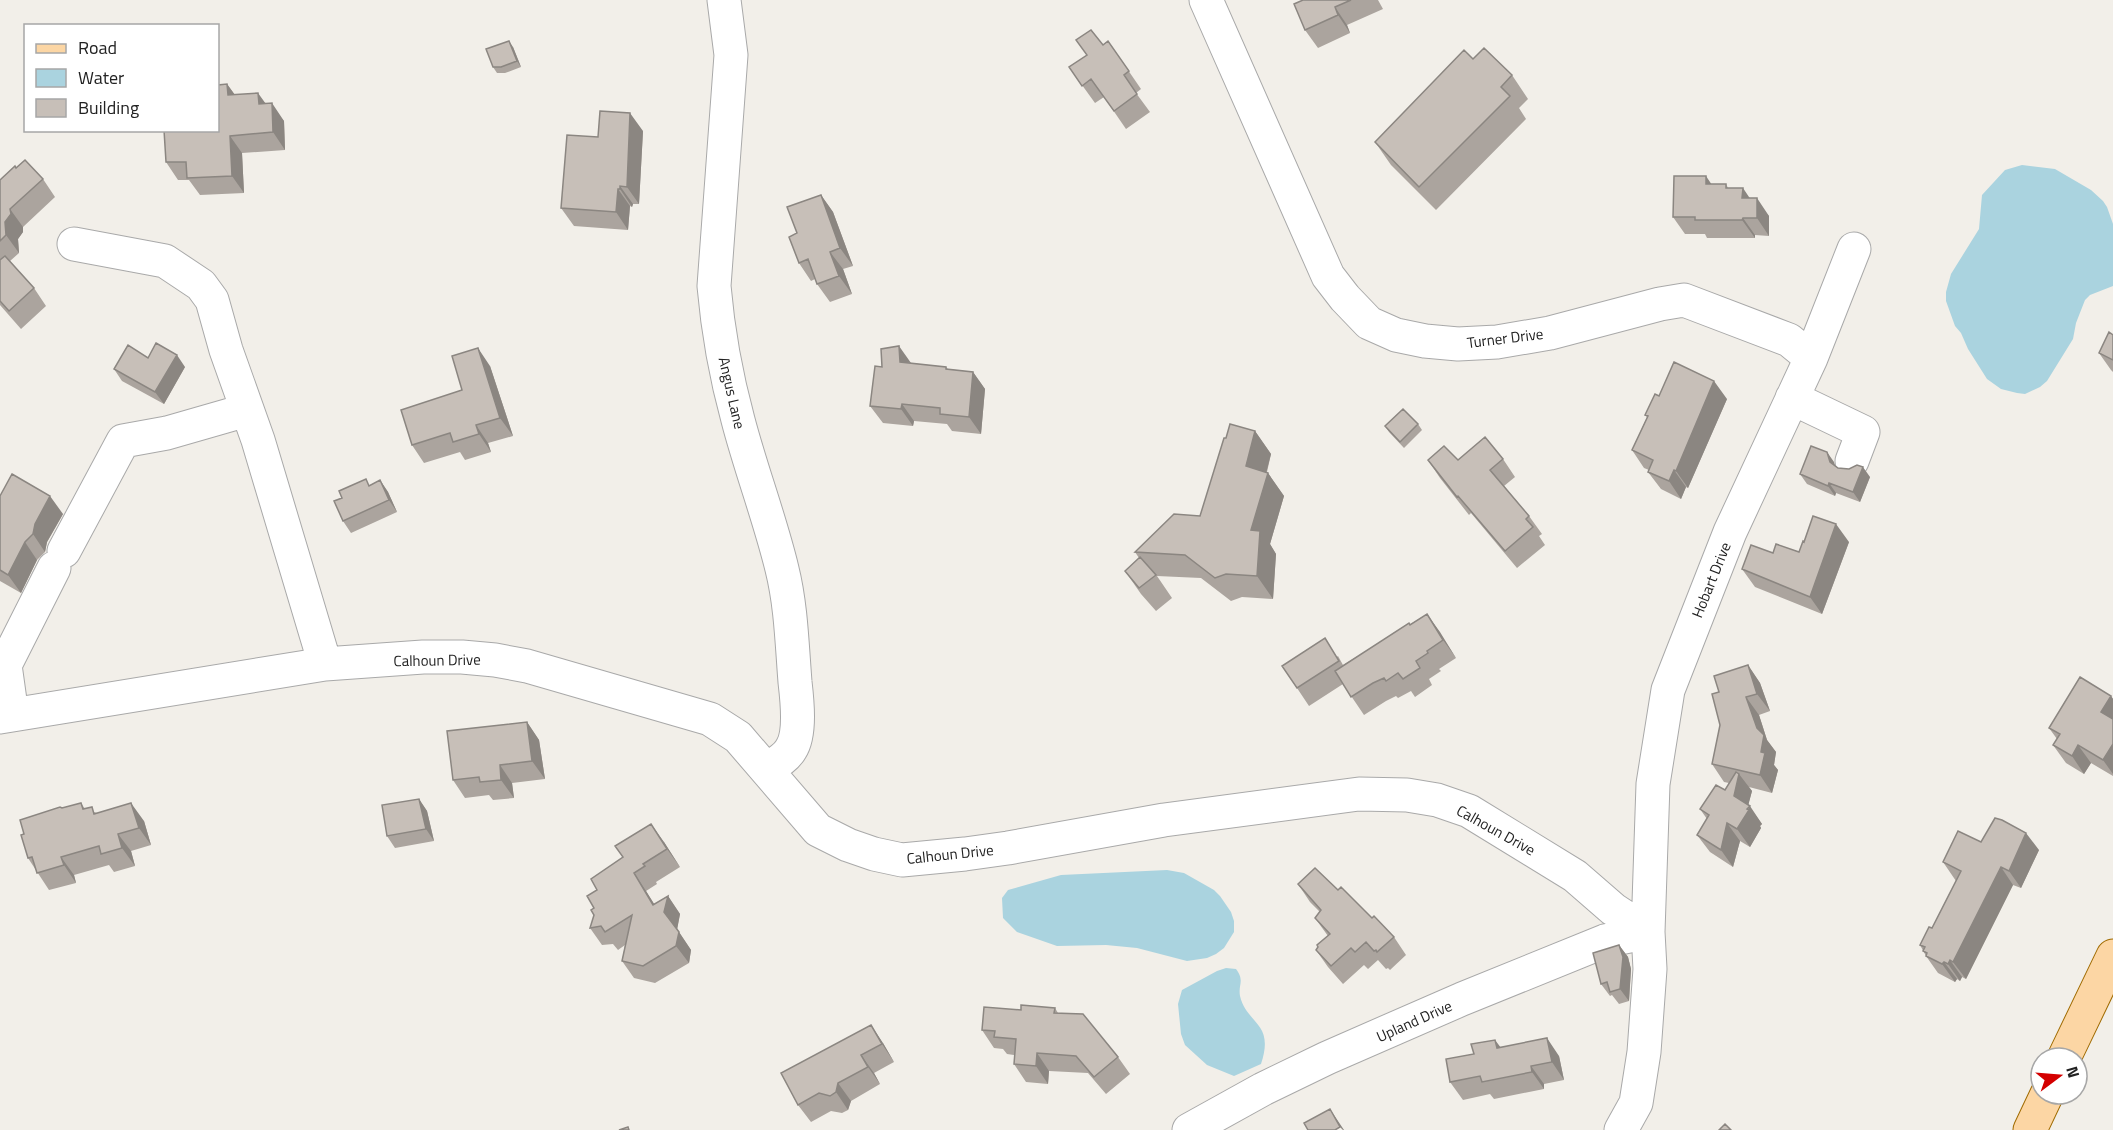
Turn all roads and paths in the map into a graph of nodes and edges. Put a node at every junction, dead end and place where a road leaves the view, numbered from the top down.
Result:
1 (724, 0) edge
2 (1206, 0) edge
3 (74, 244) dead end
4 (1854, 249) dead end
5 (1811, 358) junction
6 (1792, 398) junction
7 (247, 410) junction
8 (1852, 460) dead end
9 (325, 664) junction
10 (6, 716) edge
11 (767, 769) junction
12 (1648, 932) junction
13 (2113, 956) edge
14 (2070, 1046) edge
15 (2041, 1106) edge
16 (1189, 1130) edge
17 (1621, 1130) edge
18 (2030, 1130) edge

1 - 11 street, Angus Lane
2 - 5 street, Turner Drive
3 - 7 street
4 - 5 street, Hobart Drive
5 - 6 street, Hobart Drive
6 - 8 street
6 - 12 street, Hobart Drive
7 - 9 street
7 - 10 street
9 - 10 street, Calhoun Drive
9 - 11 street, Calhoun Drive
11 - 12 street, Calhoun Drive
12 - 16 street, Upland Drive
12 - 17 street
13 - 14 main road
15 - 18 main road

